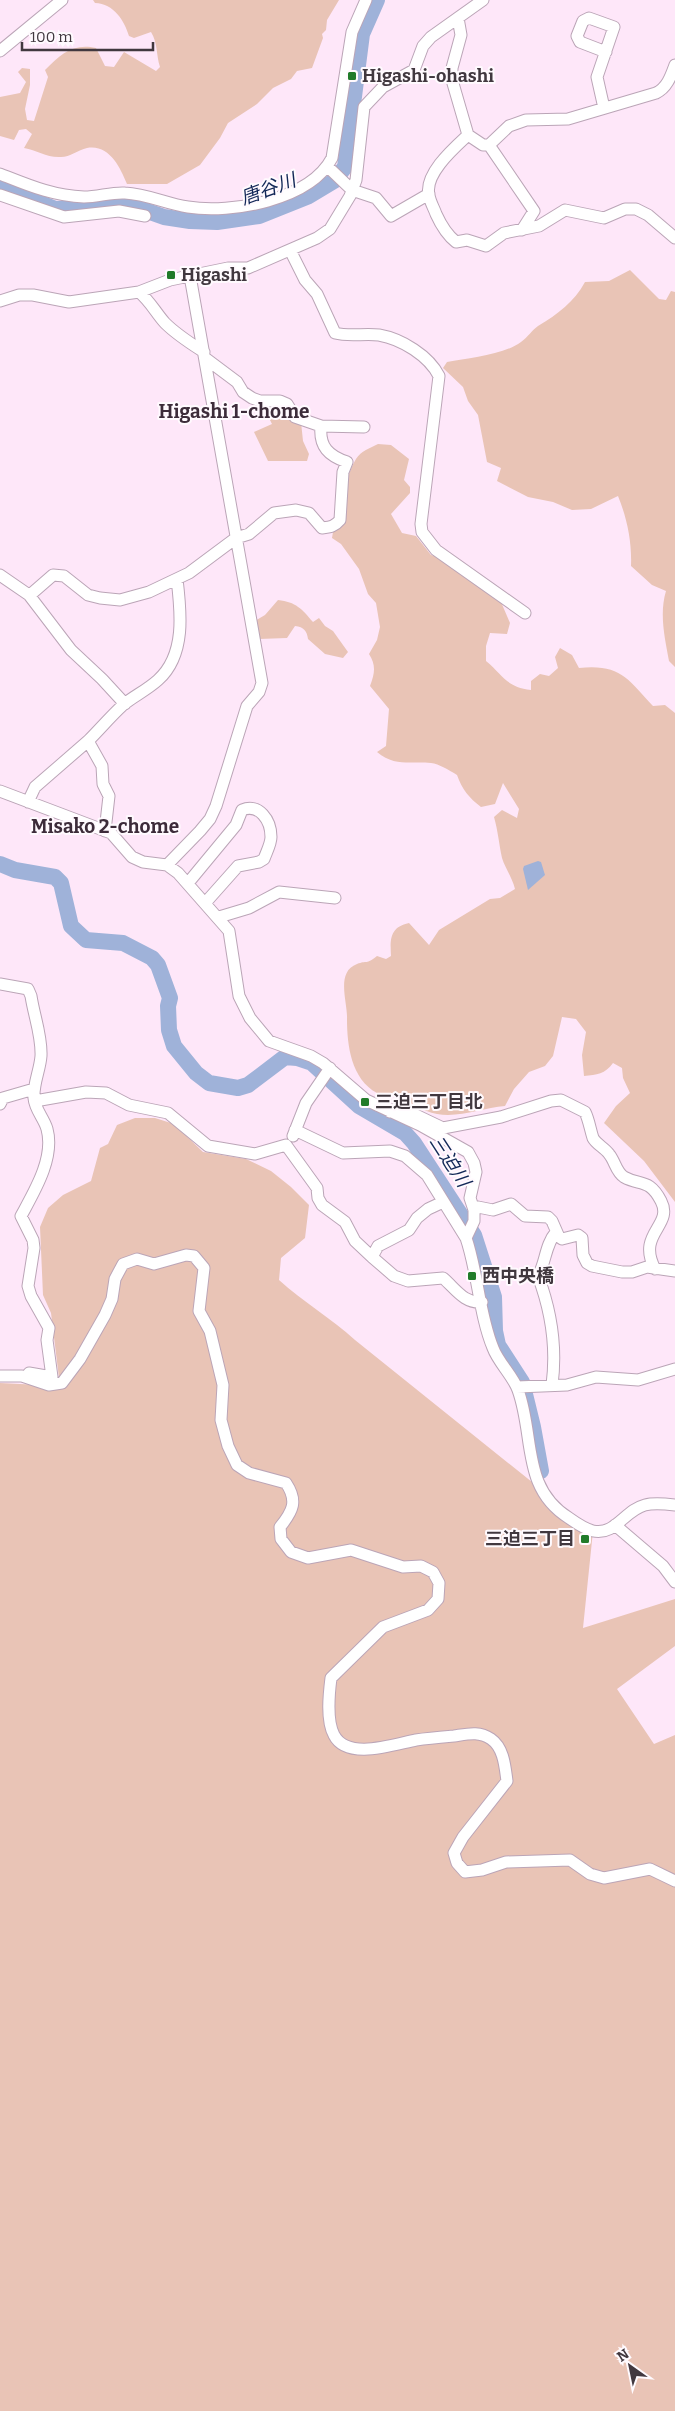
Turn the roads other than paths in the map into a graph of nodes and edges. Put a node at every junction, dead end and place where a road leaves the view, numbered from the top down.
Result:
1 (366, 0) edge
2 (483, 0) edge
3 (66, 1) edge
4 (458, 18) junction
5 (0, 51) edge
6 (606, 52) dead end
7 (675, 65) edge
8 (353, 103) junction
9 (604, 108) junction
10 (468, 135) junction
11 (488, 145) junction
12 (331, 169) junction
13 (0, 174) edge
14 (352, 190) junction
15 (428, 194) junction
16 (0, 195) edge
17 (145, 216) dead end
18 (522, 230) junction
19 (675, 238) edge
20 (290, 250) junction
21 (190, 276) junction
22 (139, 292) junction
23 (0, 301) edge
24 (204, 355) junction
25 (321, 426) junction
26 (364, 427) dead end
27 (236, 538) junction
28 (0, 575) edge
29 (177, 579) junction
30 (30, 596) junction
31 (525, 613) dead end
32 (124, 704) junction
33 (88, 741) junction
34 (0, 791) edge
35 (28, 802) junction
36 (105, 831) junction
37 (168, 866) junction
38 (188, 883) junction
39 (335, 898) dead end
40 (206, 902) junction
41 (219, 917) junction
42 (0, 984) edge
43 (327, 1073) junction
44 (34, 1089) junction
45 (34, 1101) junction
46 (0, 1104) edge
47 (390, 1112) junction
48 (295, 1130) junction
49 (286, 1145) junction
50 (443, 1202) junction
51 (473, 1206) junction
52 (469, 1230) junction
53 (556, 1232) junction
54 (372, 1257) junction
55 (655, 1269) junction
56 (675, 1270) edge
57 (482, 1302) junction
58 (675, 1369) edge
59 (0, 1376) edge
60 (22, 1376) junction
61 (552, 1386) junction
62 (521, 1387) junction
63 (675, 1505) edge
64 (615, 1525) junction
65 (675, 1582) edge
66 (675, 1881) edge

1 - 8 street
2 - 4 street
3 - 5 street
4 - 8 street
4 - 10 street
6 - 9 street
7 - 9 street
8 - 12 street
8 - 14 street
9 - 11 street
10 - 11 street
10 - 15 street
11 - 18 street
12 - 13 street
12 - 14 street
14 - 15 street
14 - 20 street
15 - 18 street
16 - 17 street
18 - 19 street
20 - 21 street
20 - 31 street
21 - 22 street
21 - 24 street
22 - 23 street
22 - 24 street
24 - 25 street
24 - 27 street
25 - 26 street
25 - 27 street
27 - 29 street
27 - 37 street
28 - 30 street
29 - 30 street
29 - 32 street
30 - 32 street
32 - 33 street
33 - 35 street
33 - 36 street
34 - 35 street
35 - 36 street
36 - 37 street
37 - 38 street
38 - 40 street
38 - 40 street
39 - 41 street
40 - 41 street
41 - 43 street
42 - 44 street
43 - 47 street
43 - 48 street
44 - 45 street
44 - 46 street
45 - 49 street
45 - 60 street
47 - 51 street
47 - 55 street
48 - 49 street
48 - 50 street
49 - 54 street
50 - 52 street
50 - 54 street
51 - 52 street
51 - 53 street
52 - 57 street
53 - 55 street
53 - 61 street
54 - 57 street
55 - 56 street
57 - 62 street
58 - 61 street
59 - 60 street
60 - 66 street
61 - 62 street
62 - 64 street
63 - 64 street
64 - 65 street

